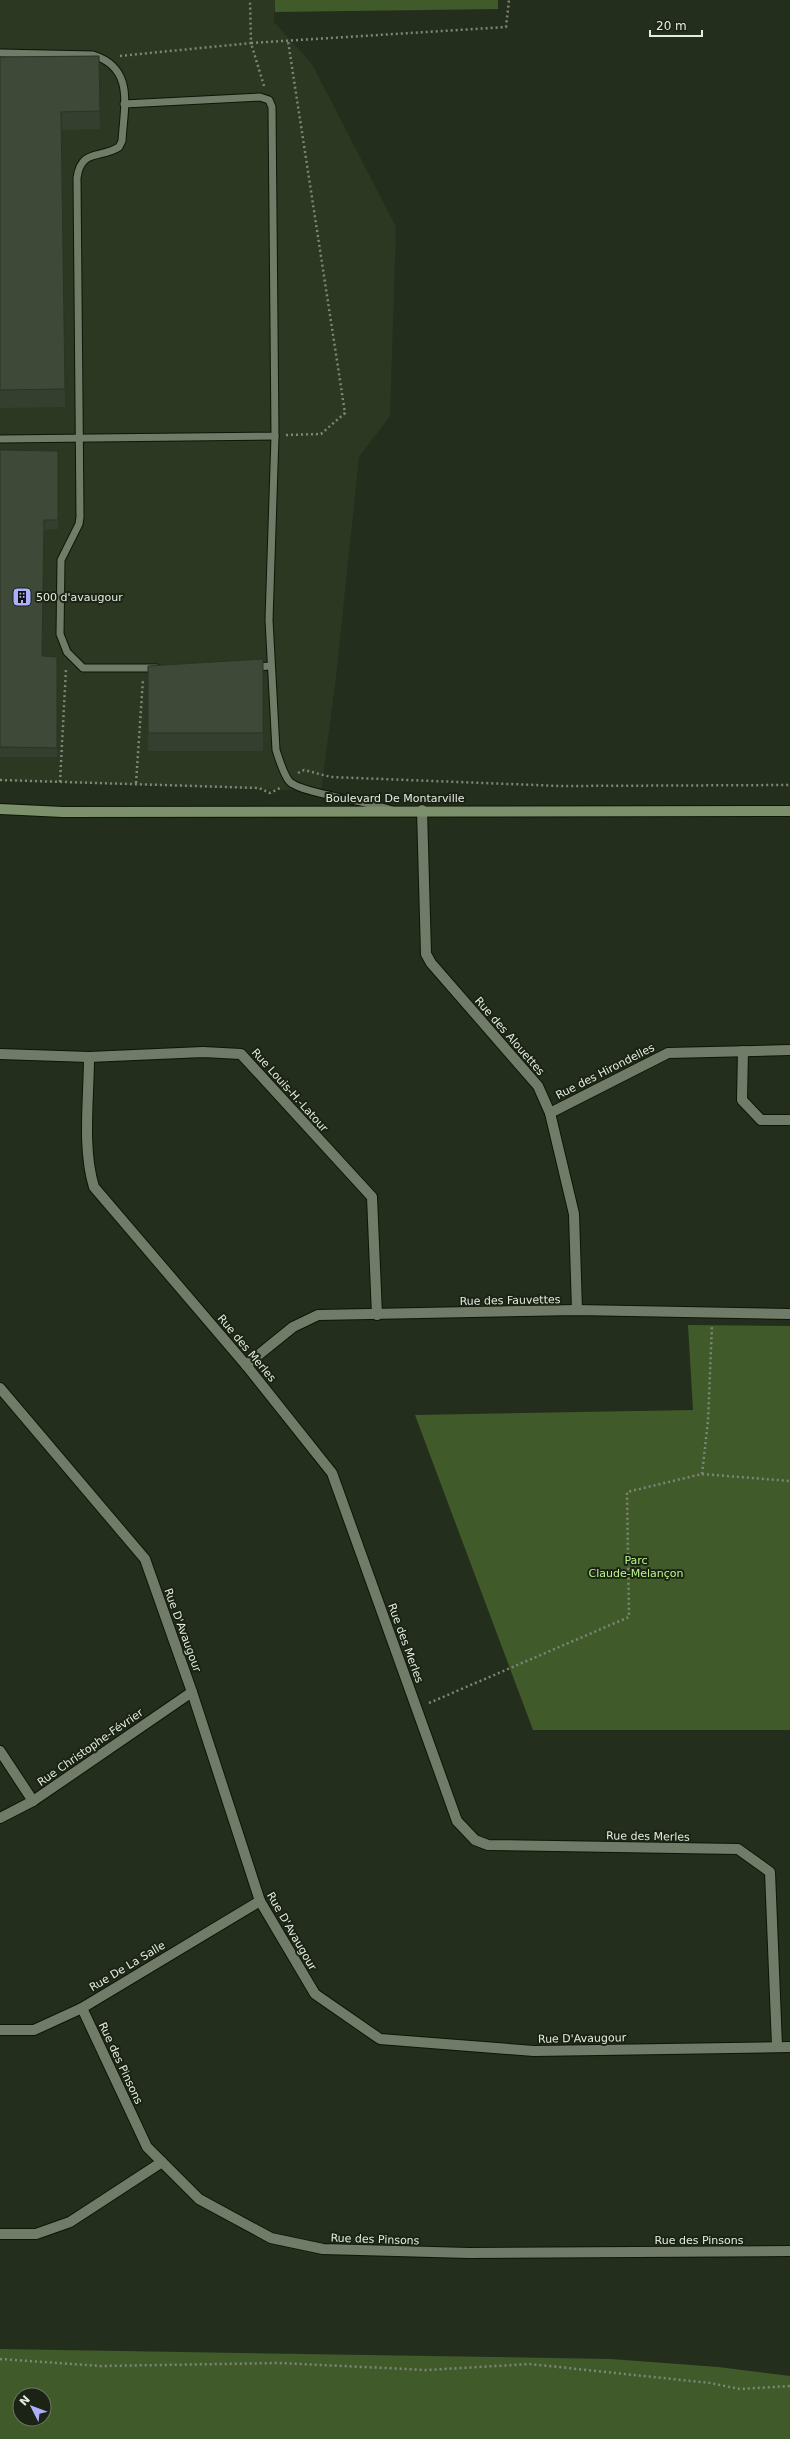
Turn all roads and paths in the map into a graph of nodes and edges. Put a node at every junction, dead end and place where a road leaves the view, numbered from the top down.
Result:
1 (250, 0) edge
2 (509, 0) edge
3 (288, 41) junction
4 (252, 43) junction
5 (0, 54) edge
6 (103, 58) junction
7 (269, 100) junction
8 (124, 104) junction
9 (274, 436) junction
10 (78, 438) junction
11 (0, 439) edge
12 (67, 652) junction
13 (271, 666) junction
14 (247, 667) edge
15 (144, 668) junction
16 (168, 668) edge
17 (293, 777) dead end
18 (0, 780) edge
19 (60, 782) junction
20 (136, 783) junction
21 (790, 785) edge
22 (283, 786) dead end
23 (0, 809) edge
24 (394, 810) junction
25 (422, 810) junction
26 (790, 810) edge
27 (790, 1050) edge
28 (743, 1051) junction
29 (0, 1054) edge
30 (89, 1057) junction
31 (550, 1113) junction
32 (790, 1120) edge
33 (577, 1310) junction
34 (712, 1313) junction
35 (790, 1314) edge
36 (377, 1315) junction
37 (246, 1365) junction
38 (0, 1388) edge
39 (702, 1474) junction
40 (790, 1481) edge
41 (192, 1692) junction
42 (417, 1709) junction
43 (0, 1751) edge
44 (33, 1801) junction
45 (0, 1818) edge
46 (260, 1901) junction
47 (82, 2008) junction
48 (0, 2030) edge
49 (777, 2046) junction
50 (790, 2046) edge
51 (162, 2162) junction
52 (0, 2234) edge
53 (790, 2251) edge
54 (0, 2359) edge
55 (790, 2386) edge

1 - 4 path
2 - 3 path
3 - 4 path
3 - 9 path
4 - 6 path
4 - 7 path
5 - 6 lane
6 - 8 lane
7 - 8 lane
7 - 9 lane
8 - 10 lane
9 - 10 lane
9 - 13 lane
10 - 11 lane
10 - 12 lane
12 - 15 lane
12 - 19 path
13 - 14 lane
13 - 24 lane
15 - 16 lane
15 - 20 path
17 - 21 path, Boulevard De Montarville
18 - 19 path
19 - 20 path
20 - 22 path
23 - 24 street, Boulevard De Montarville
24 - 25 street, Boulevard De Montarville
25 - 26 street, Boulevard De Montarville
25 - 31 street, Rue des Alouettes
27 - 28 street, Rue des Hirondelles
28 - 31 street, Rue des Hirondelles
28 - 32 street
29 - 30 street, Rue Louis-H.-Latour
30 - 36 street, Rue Louis-H.-Latour
30 - 37 street, Rue des Merles
31 - 33 street, Rue des Alouettes
33 - 34 street, Rue des Fauvettes
33 - 36 street, Rue des Fauvettes
34 - 35 street, Rue des Fauvettes
34 - 39 path
36 - 37 street, Rue des Fauvettes
37 - 42 street, Rue des Merles
38 - 41 street, Rue D'Avaugour
39 - 40 path
39 - 42 path
41 - 44 street, Rue Christophe-Février
41 - 46 street, Rue D'Avaugour
42 - 49 street, Rue des Merles
43 - 44 street
44 - 45 street, Rue Christophe-Février
46 - 47 street, Rue De La Salle
46 - 49 street, Rue D'Avaugour
47 - 48 street, Rue De La Salle
47 - 51 street, Rue des Pinsons
49 - 50 street, Rue D'Avaugour
51 - 52 street
51 - 53 street, Rue des Pinsons
54 - 55 path

